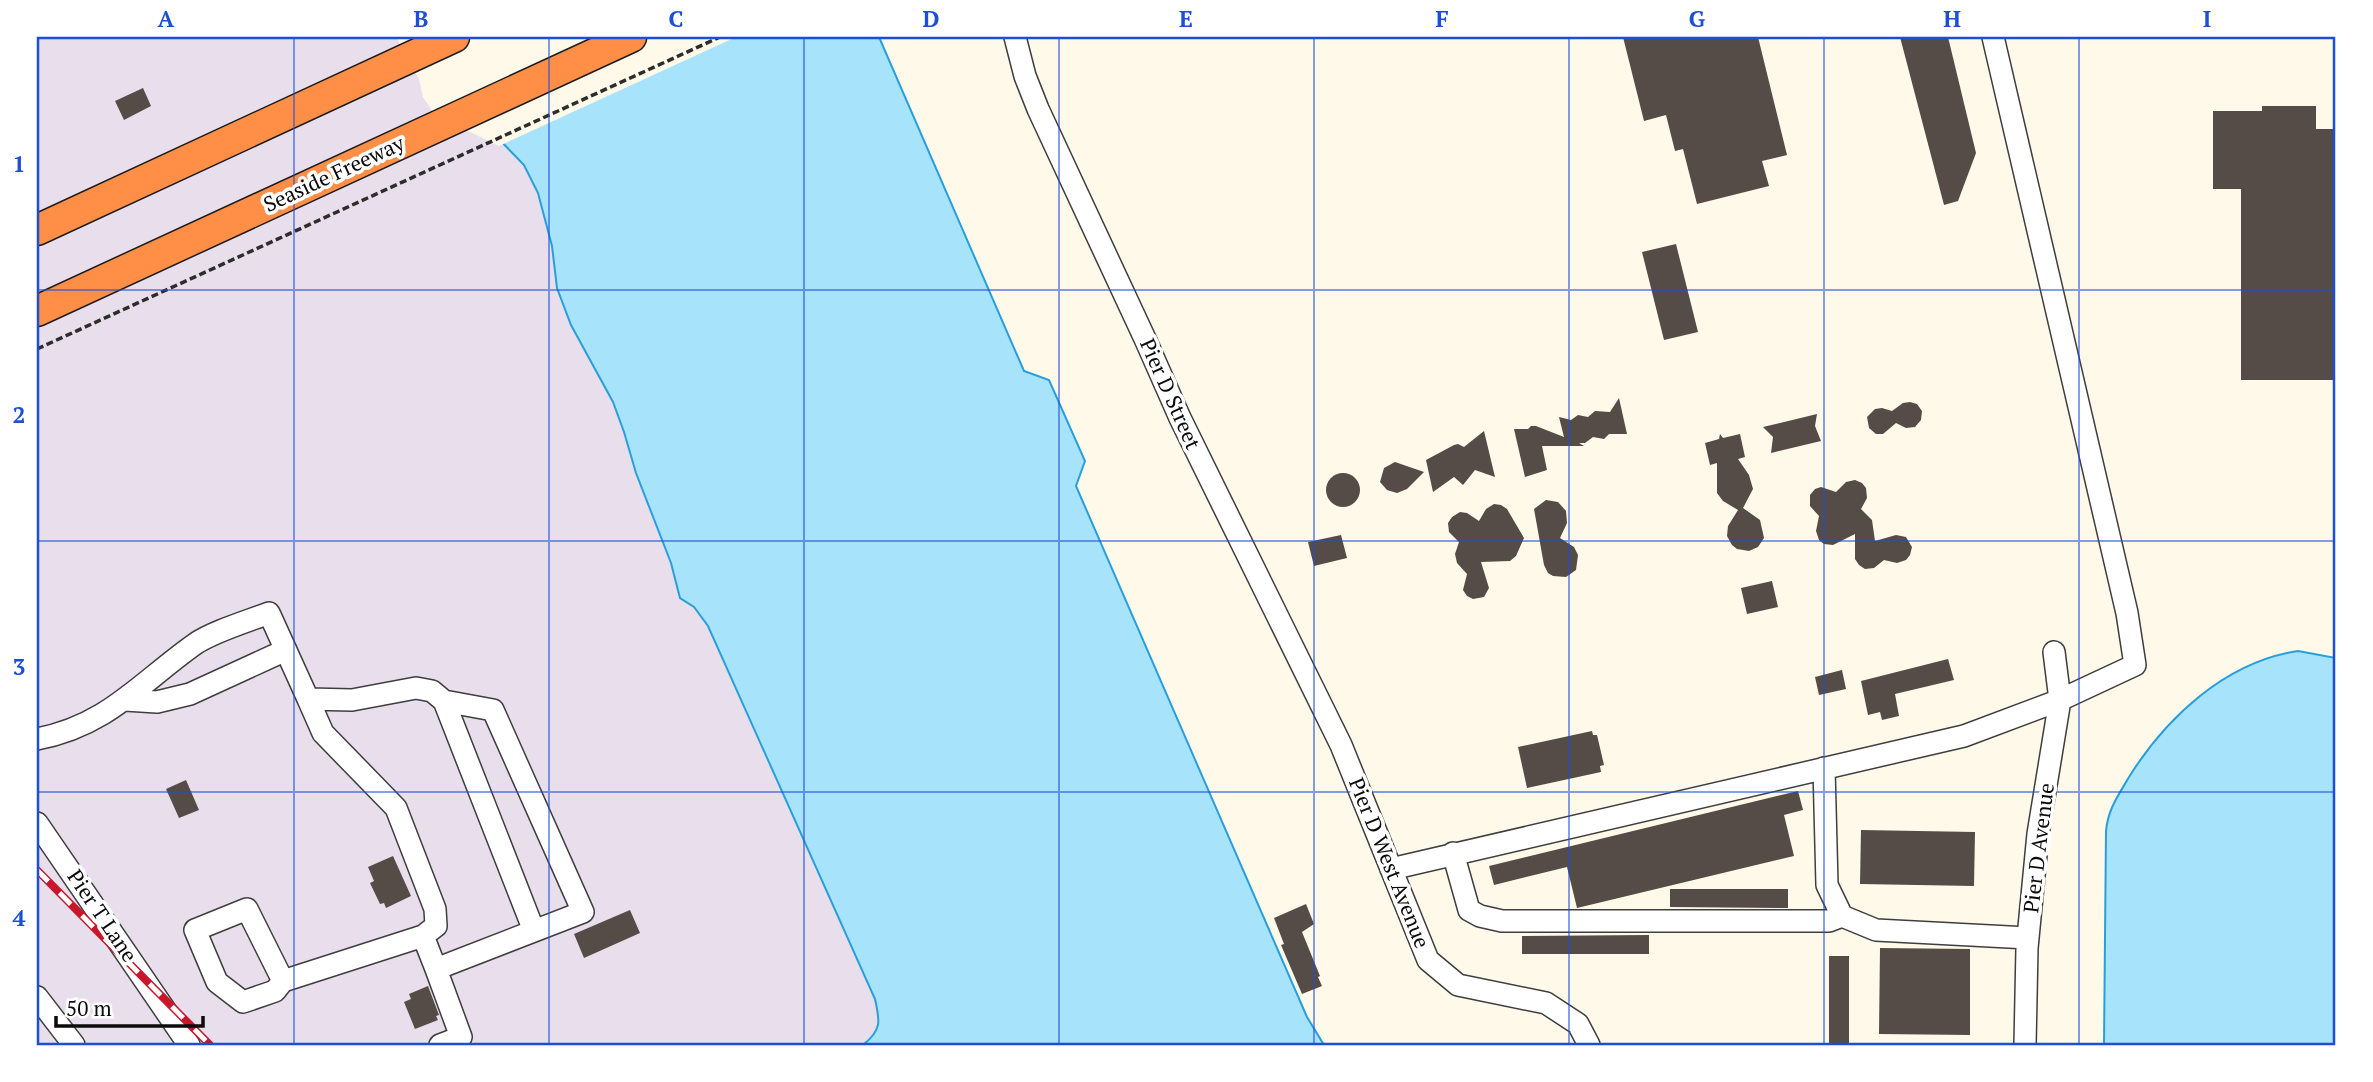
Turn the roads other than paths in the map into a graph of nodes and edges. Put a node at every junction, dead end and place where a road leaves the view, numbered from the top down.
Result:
1 (454, 37) edge
2 (631, 37) edge
3 (1014, 37) edge
4 (1993, 37) edge
5 (37, 230) edge
6 (37, 311) edge
7 (286, 650) junction
8 (2054, 652) dead end
9 (308, 699) junction
10 (125, 700) junction
11 (2060, 700) junction
12 (444, 701) junction
13 (37, 739) edge
14 (1341, 745) joint
15 (1824, 768) junction
16 (37, 823) edge
17 (1452, 853) junction
18 (1391, 869) junction
19 (1842, 916) junction
20 (534, 931) junction
21 (423, 936) junction
22 (2028, 938) junction
23 (436, 969) junction
24 (283, 981) junction
25 (37, 997) edge
26 (74, 1045) edge
27 (189, 1045) edge
28 (440, 1045) edge
29 (1589, 1045) edge
30 (2025, 1045) edge

1 - 5 highway
2 - 6 highway, Seaside Freeway
3 - 14 street, Pier D Street
4 - 11 street
7 - 9 street
7 - 10 street
7 - 10 street
8 - 11 street, Pier D Avenue
9 - 12 street
9 - 21 street
10 - 13 street
11 - 15 street
11 - 22 street, Pier D Avenue
12 - 20 street
12 - 20 street
14 - 18 street, Pier D West Avenue
15 - 17 street
15 - 19 street
16 - 27 street, Pier T Lane
17 - 18 street
17 - 19 street
18 - 29 street, Pier D West Avenue
19 - 22 street
20 - 23 street
21 - 23 street
21 - 24 street
22 - 30 street, Pier D Avenue
23 - 28 street
24 - 24 street
25 - 26 street

